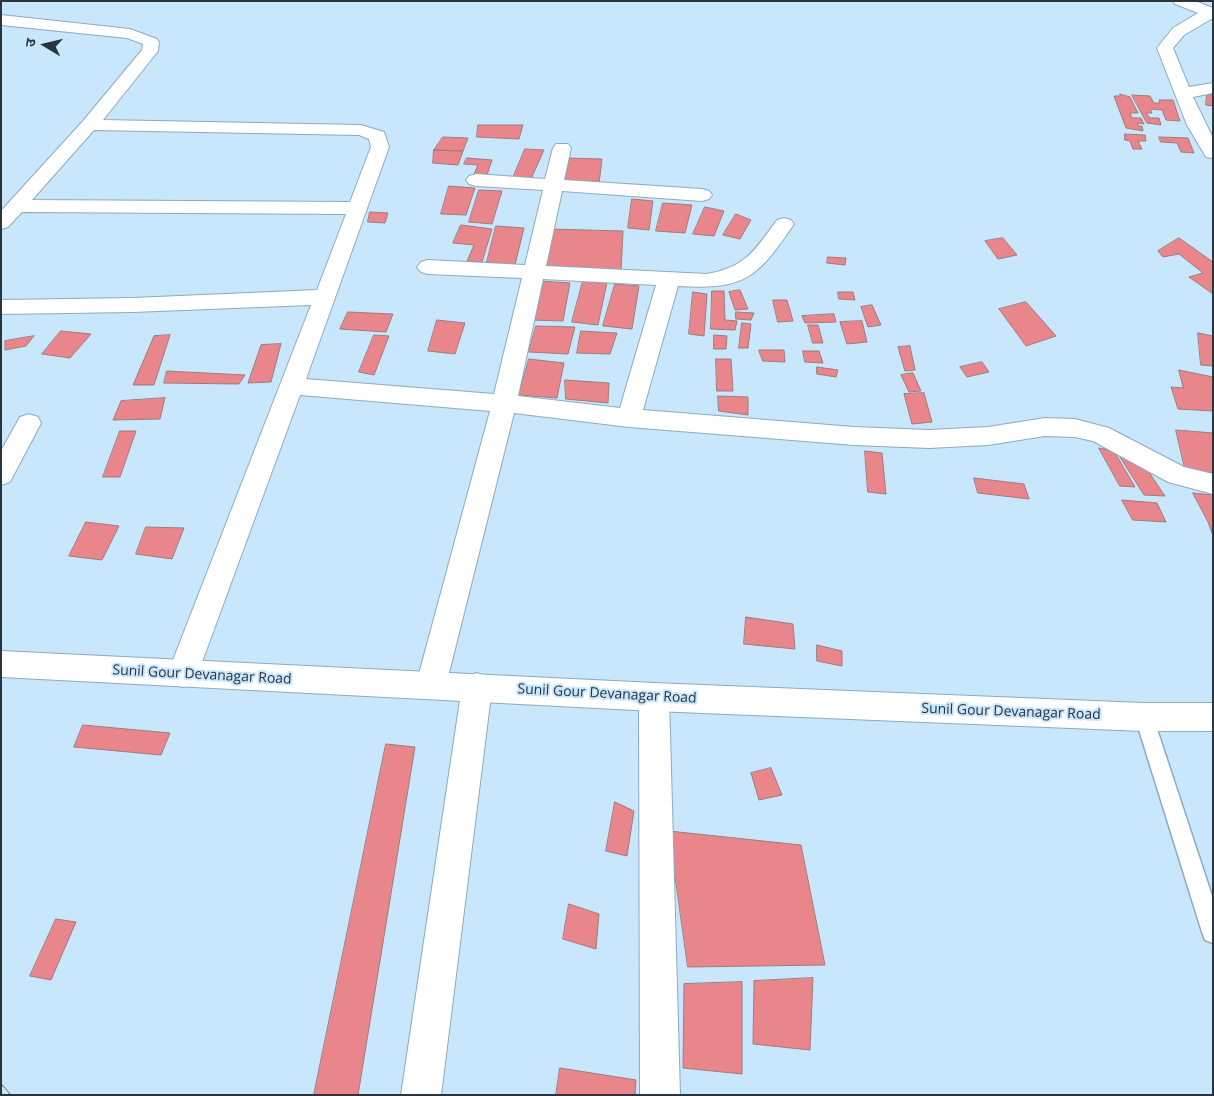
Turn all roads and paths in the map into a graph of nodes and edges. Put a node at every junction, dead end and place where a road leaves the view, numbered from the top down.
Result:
1 (1180, 1) edge
2 (1212, 13) edge
3 (1, 20) edge
4 (1213, 88) edge
5 (1184, 93) junction
6 (89, 125) junction
7 (562, 148) dead end
8 (1213, 152) edge
9 (476, 180) dead end
10 (553, 186) junction
11 (702, 195) dead end
12 (18, 206) junction
13 (357, 208) junction
14 (1, 223) edge
15 (784, 224) dead end
16 (428, 266) dead end
17 (533, 271) junction
18 (669, 279) junction
19 (325, 296) junction
20 (1, 307) edge
21 (291, 386) junction
22 (504, 404) junction
23 (629, 418) junction
24 (29, 423) dead end
25 (1, 475) edge
26 (1213, 484) edge
27 (1, 664) edge
28 (183, 673) junction
29 (432, 685) junction
30 (477, 687) junction
31 (654, 697) junction
32 (1144, 717) junction
33 (1213, 717) edge
34 (1213, 932) edge
35 (421, 1095) edge
36 (660, 1095) edge

1 - 2 street
2 - 5 street
3 - 6 street
4 - 5 street
5 - 8 street
6 - 12 street
6 - 13 street
7 - 10 street
9 - 10 street
10 - 11 street
10 - 17 street
12 - 13 street
12 - 14 street
13 - 19 street
15 - 18 street
16 - 17 street
17 - 18 street
17 - 22 street
18 - 23 street
19 - 20 street
19 - 21 street
21 - 22 street
21 - 28 street
22 - 23 street
22 - 29 street
23 - 26 street
24 - 25 street
27 - 28 street, Sunil Gour Devanagar Road
28 - 29 street, Sunil Gour Devanagar Road
29 - 30 street, Sunil Gour Devanagar Road
30 - 31 street, Sunil Gour Devanagar Road
30 - 35 street
31 - 32 street, Sunil Gour Devanagar Road
31 - 36 street
32 - 33 street, Sunil Gour Devanagar Road
32 - 34 lane

